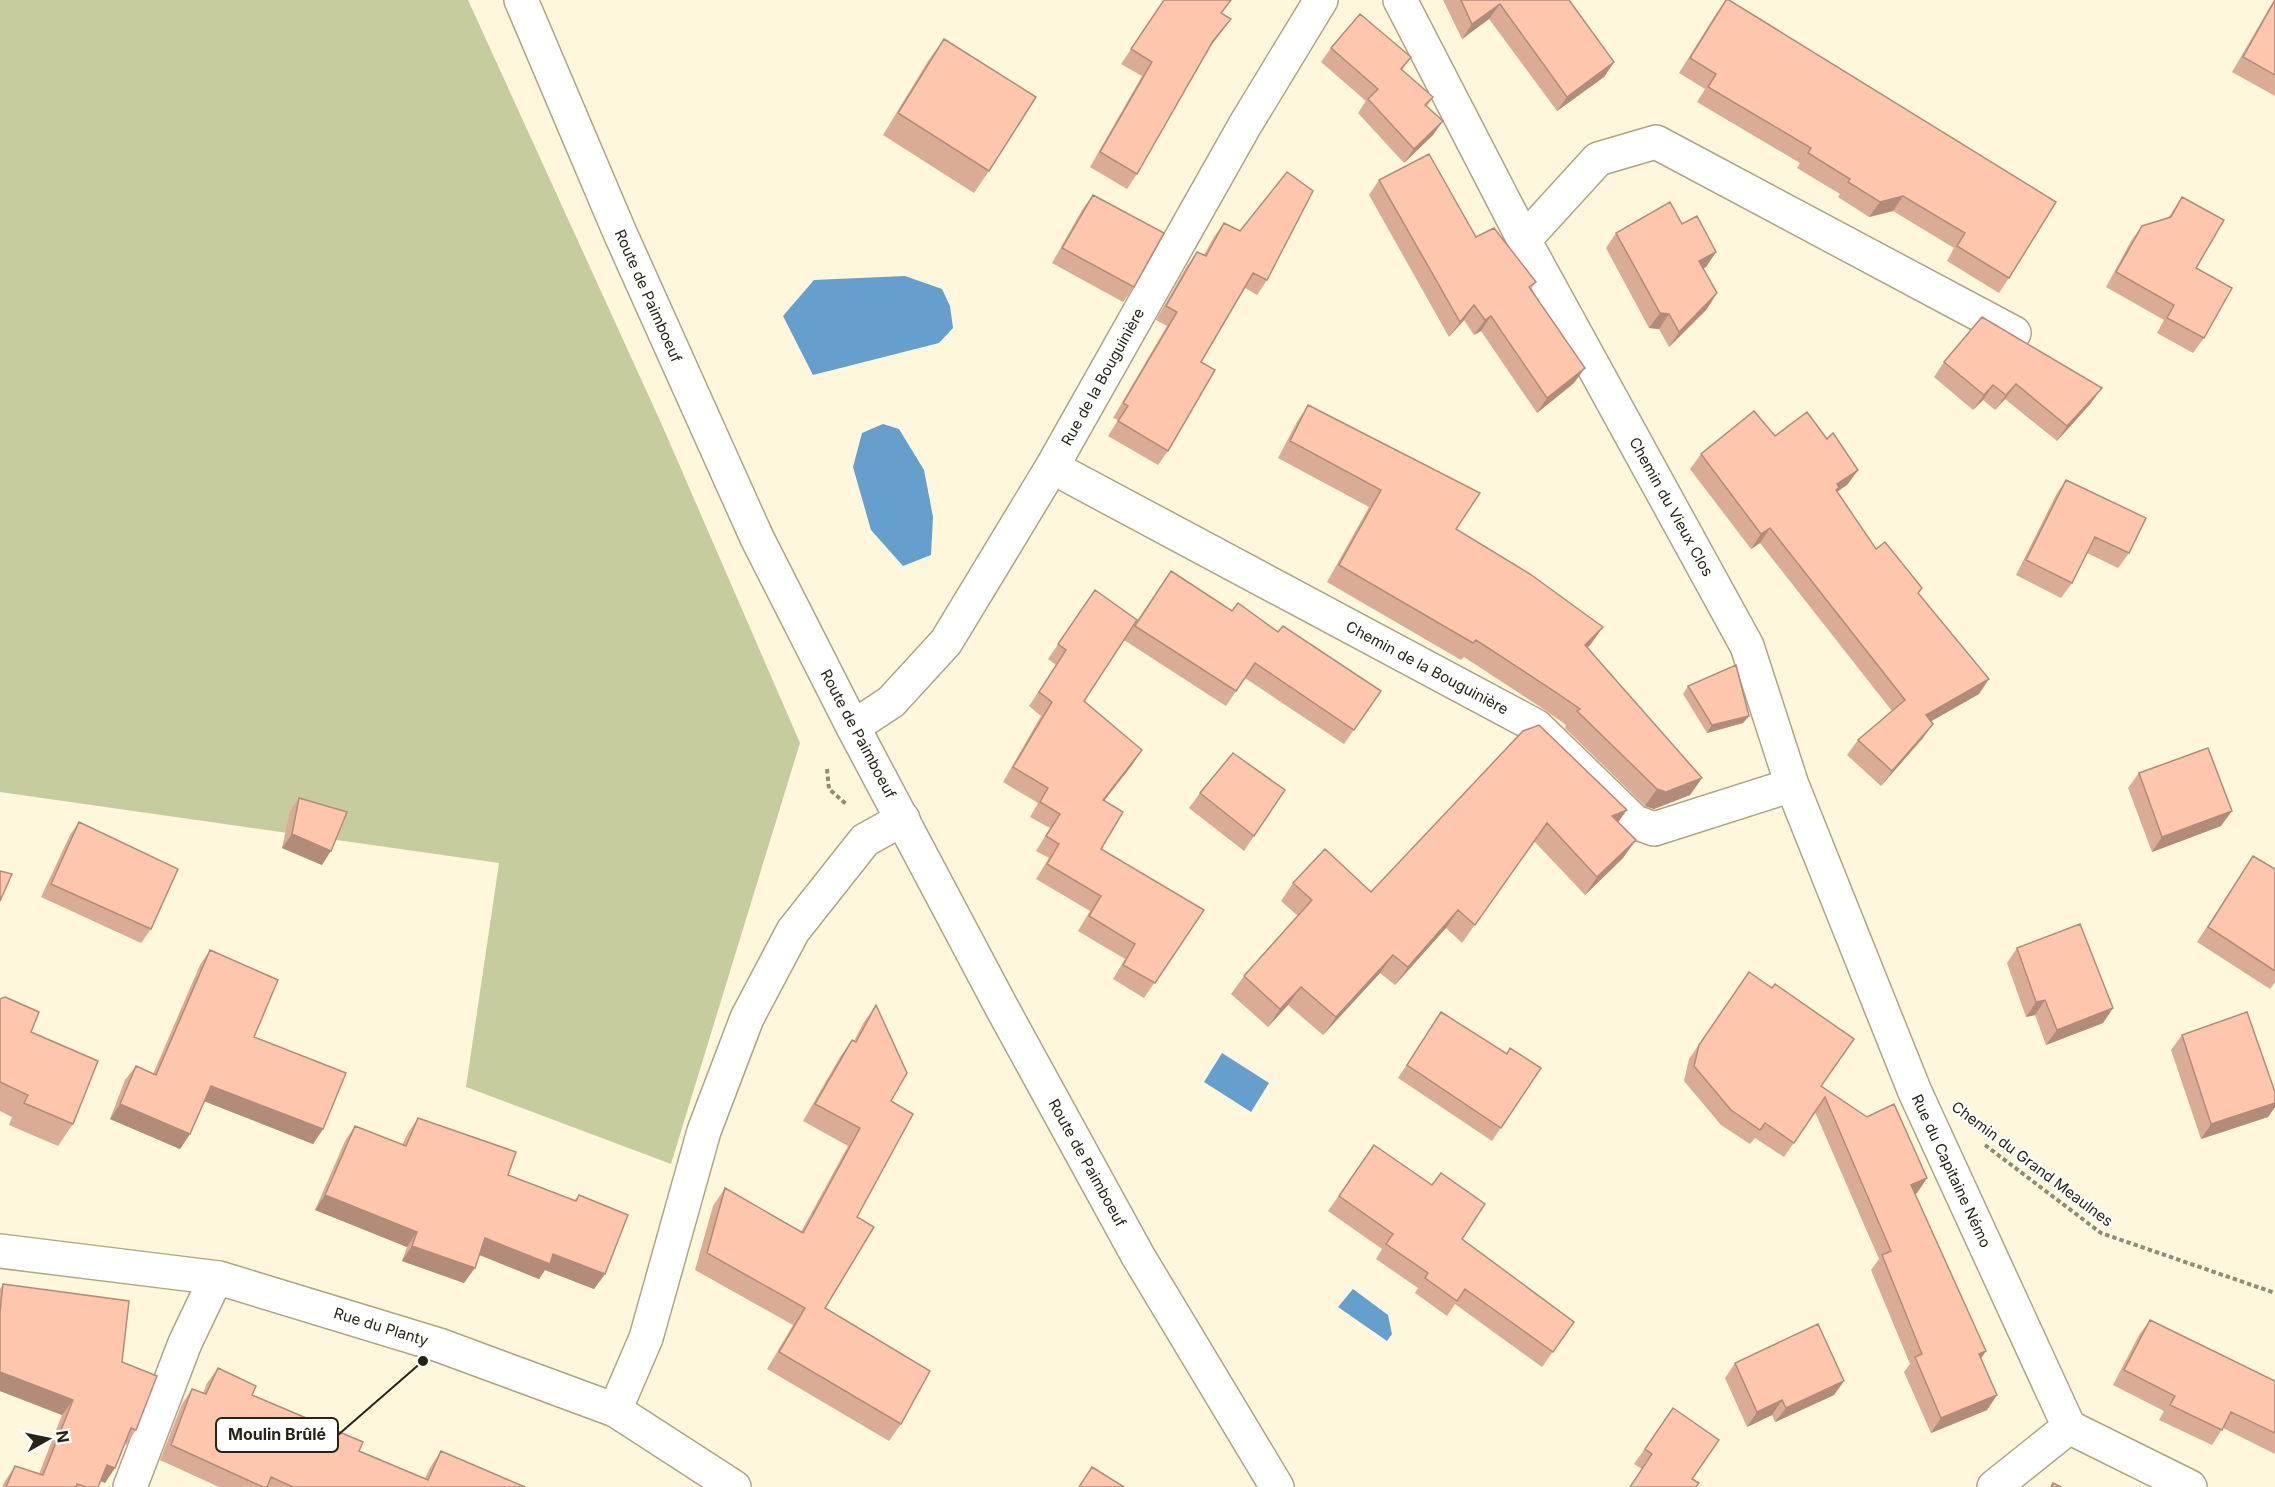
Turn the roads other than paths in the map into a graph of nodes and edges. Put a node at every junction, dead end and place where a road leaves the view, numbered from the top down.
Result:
1 (521, 0) edge
2 (1321, 0) edge
3 (1400, 0) edge
4 (1524, 240) junction
5 (2014, 333) edge
6 (1052, 467) junction
7 (853, 728) junction
8 (1792, 785) junction
9 (903, 819) junction
10 (0, 1251) edge
11 (216, 1278) junction
12 (615, 1410) junction
13 (2069, 1427) junction
14 (1248, 1442) junction
15 (130, 1487) edge
16 (734, 1487) edge
17 (1268, 1487) edge
18 (1277, 1487) edge
19 (1994, 1487) edge
20 (2190, 1487) edge

1 - 7 street, Route de Paimboeuf
2 - 6 street, Rue de la Bouguinière
3 - 4 street, Chemin du Vieux Clos
4 - 5 street
4 - 8 street, Chemin du Vieux Clos
6 - 7 street, Rue de la Bouguinière
6 - 8 street, Chemin de la Bouguinière
7 - 9 street, Route de Paimboeuf
8 - 13 street, Rue du Capitaine Némo
9 - 12 street
9 - 14 street, Route de Paimboeuf
10 - 11 street, Rue du Planty
11 - 12 street, Rue du Planty
11 - 15 street
12 - 16 street, Rue du Planty
13 - 19 street
13 - 20 street
14 - 17 street, Route de Paimboeuf
14 - 18 street, Route de Paimboeuf

